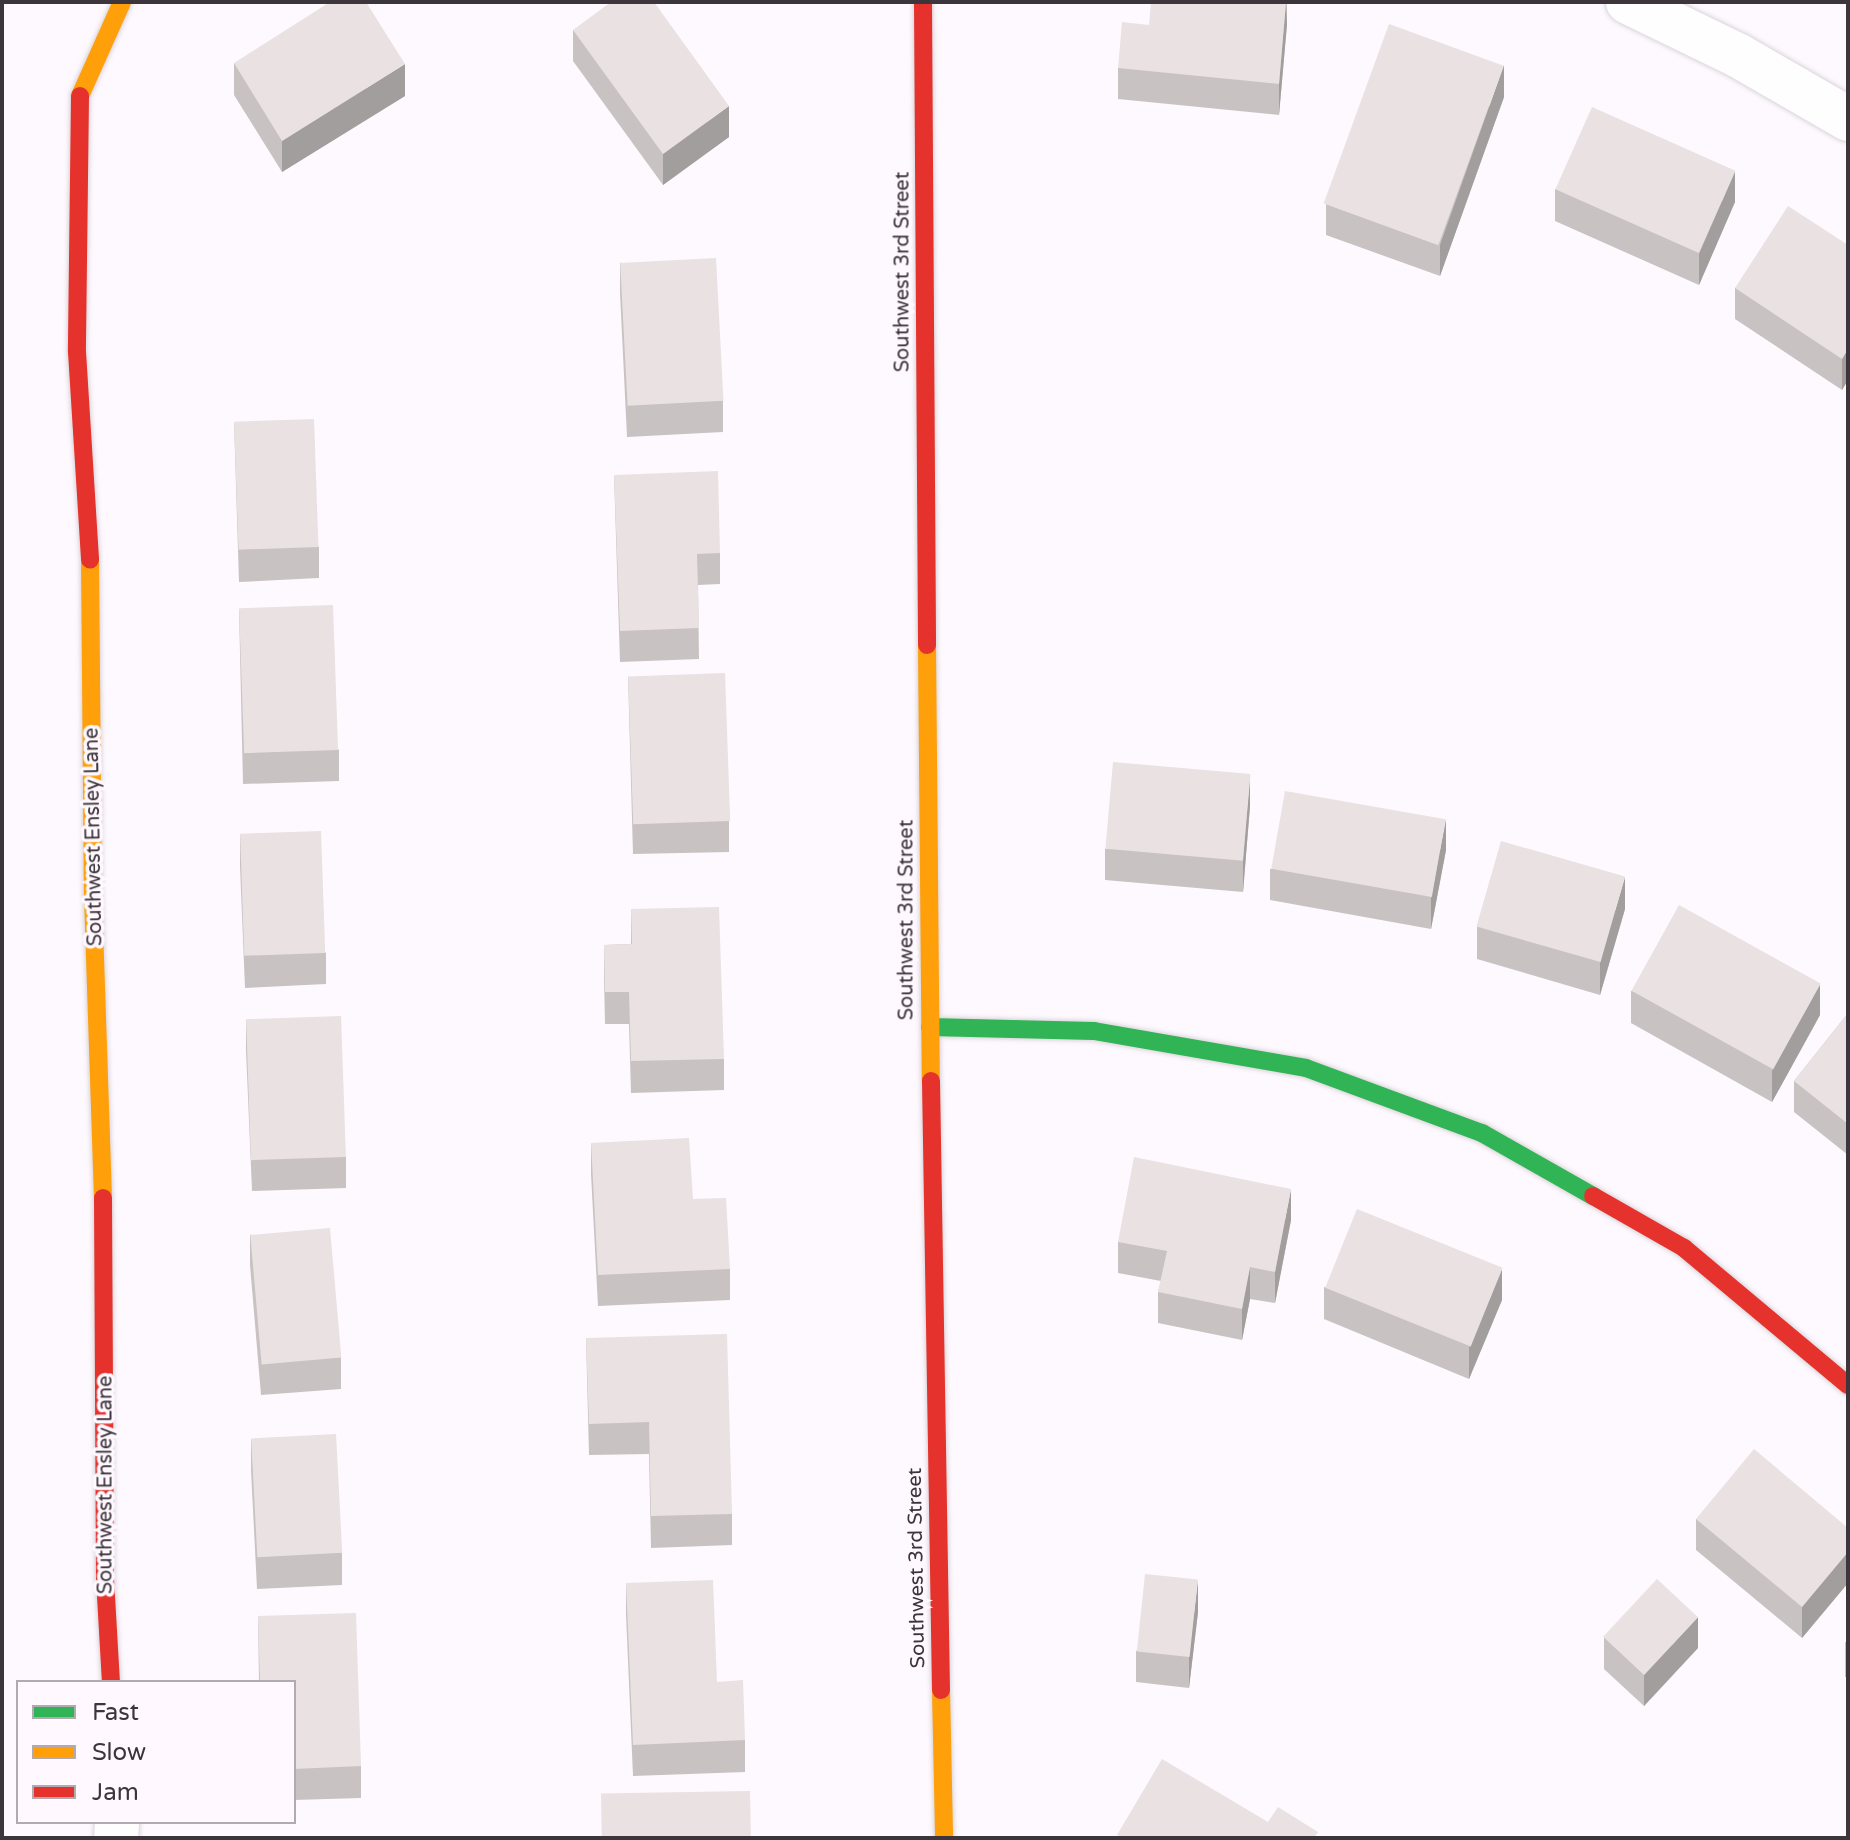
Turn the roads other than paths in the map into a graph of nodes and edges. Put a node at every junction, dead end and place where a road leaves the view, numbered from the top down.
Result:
1 (122, 2) edge
2 (923, 2) edge
3 (1628, 2) edge
4 (1848, 119) edge
5 (930, 1027) junction
6 (1848, 1385) edge
7 (111, 1680) edge
8 (944, 1838) edge

1 - 7 street, Southwest Ensley Lane
2 - 5 street, Southwest 3rd Street
3 - 4 street
5 - 6 street
5 - 8 street, Southwest 3rd Street

